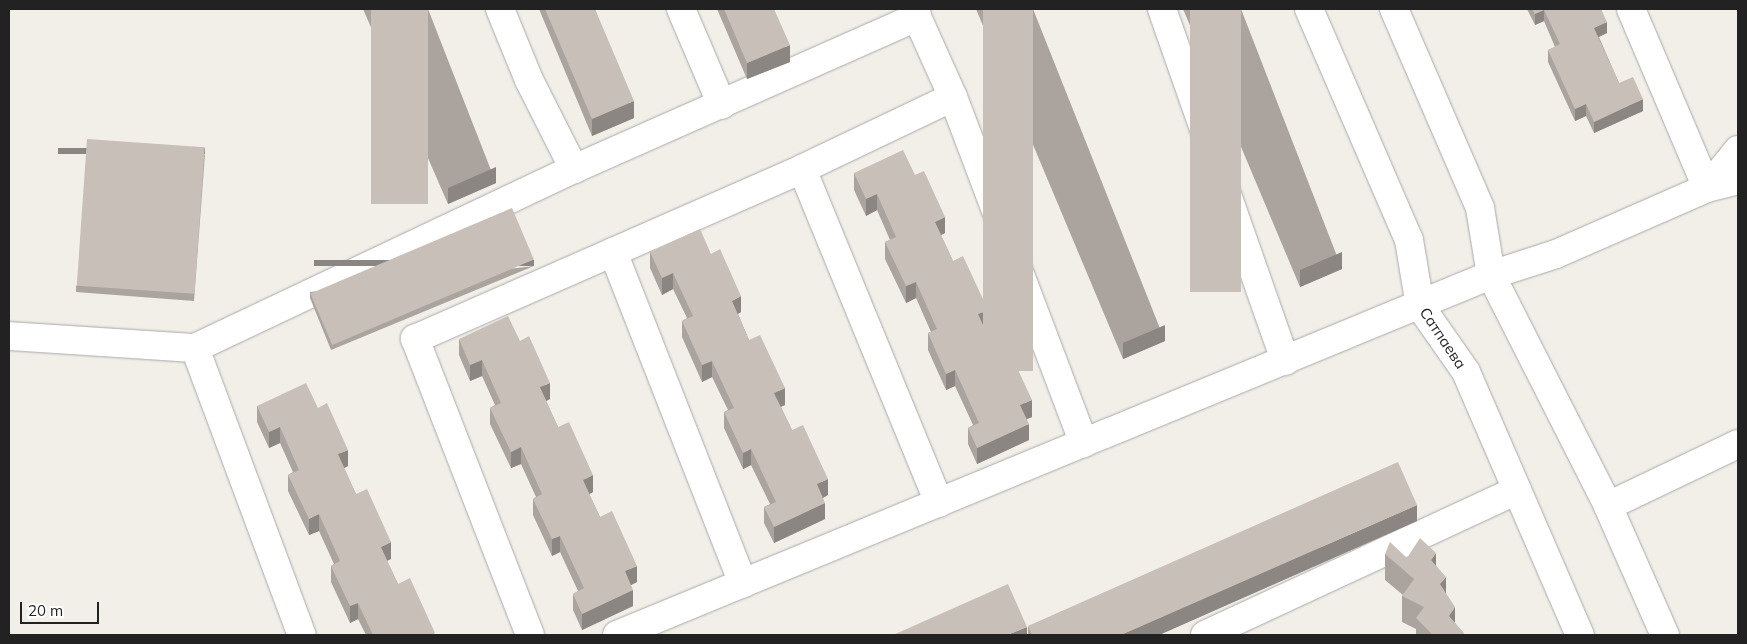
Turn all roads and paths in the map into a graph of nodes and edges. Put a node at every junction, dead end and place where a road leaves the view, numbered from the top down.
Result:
1 (500, 9) edge
2 (681, 9) edge
3 (1162, 9) edge
4 (1309, 9) edge
5 (1394, 9) edge
6 (1632, 9) edge
7 (916, 13) edge
8 (953, 97) junction
9 (722, 105) junction
10 (1738, 150) edge
11 (574, 169) junction
12 (802, 169) junction
13 (1738, 180) edge
14 (1707, 188) junction
15 (613, 252) junction
16 (1491, 275) junction
17 (1420, 306) junction
18 (9, 336) edge
19 (196, 348) junction
20 (1285, 361) junction
21 (1084, 444) junction
22 (1738, 444) edge
23 (1517, 490) junction
24 (939, 503) junction
25 (1608, 506) junction
26 (743, 583) junction
27 (1239, 628) edge
28 (302, 635) edge
29 (530, 635) edge
30 (617, 635) edge
31 (1205, 635) edge
32 (1580, 635) edge
33 (1666, 635) edge

1 - 11 street
2 - 9 street
3 - 20 street
4 - 17 street, Сатпаева
5 - 16 street
6 - 14 street
7 - 8 street
7 - 9 street
8 - 12 street
8 - 21 street
9 - 11 street
10 - 14 street
11 - 19 street
12 - 15 street
12 - 24 street
13 - 14 street
14 - 16 street
15 - 26 street
15 - 29 street
16 - 17 street
16 - 25 street
17 - 20 street
17 - 23 street, Сатпаева
18 - 19 street
19 - 28 street
20 - 21 street
21 - 24 street
22 - 25 street
23 - 27 street
23 - 32 street, Сатпаева
24 - 26 street
25 - 33 street
26 - 30 street
27 - 31 street

